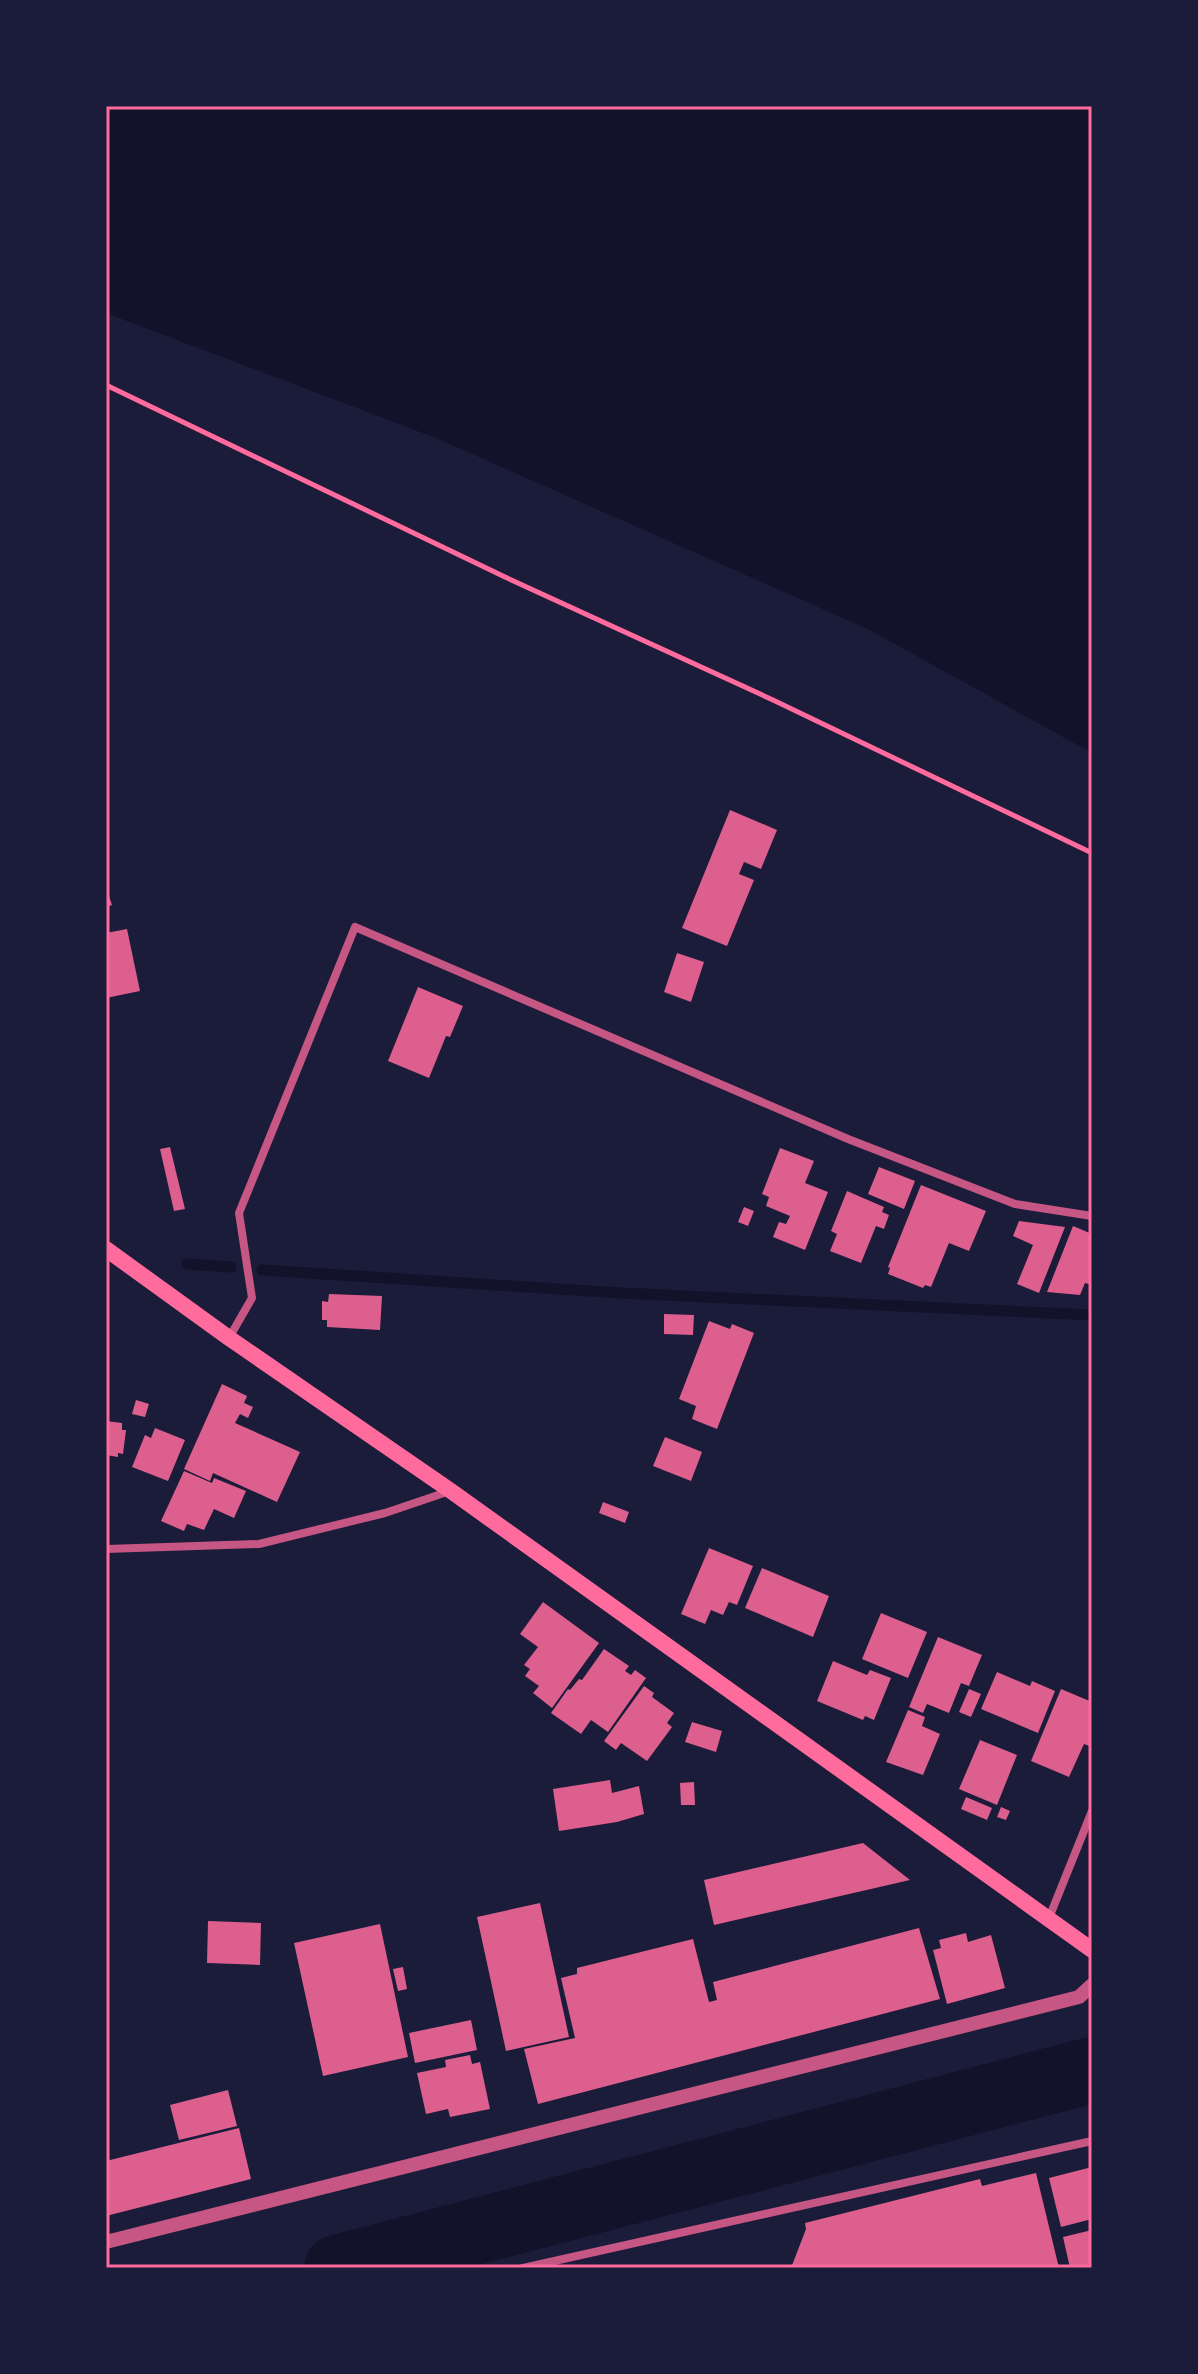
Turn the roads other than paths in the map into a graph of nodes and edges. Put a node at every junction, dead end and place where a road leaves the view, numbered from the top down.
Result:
1 (1092, 1216) edge
2 (106, 1249) edge
3 (229, 1338) junction
4 (451, 1491) junction
5 (106, 1549) edge
6 (1092, 1811) edge
7 (1049, 1919) junction
8 (1092, 1950) edge
9 (1092, 1985) edge
10 (1092, 2141) edge
11 (106, 2242) edge
12 (523, 2268) edge

1 - 3 street
2 - 3 main road
3 - 4 main road
4 - 5 street
4 - 7 main road
6 - 7 street
7 - 8 main road
9 - 11 street
10 - 12 street

